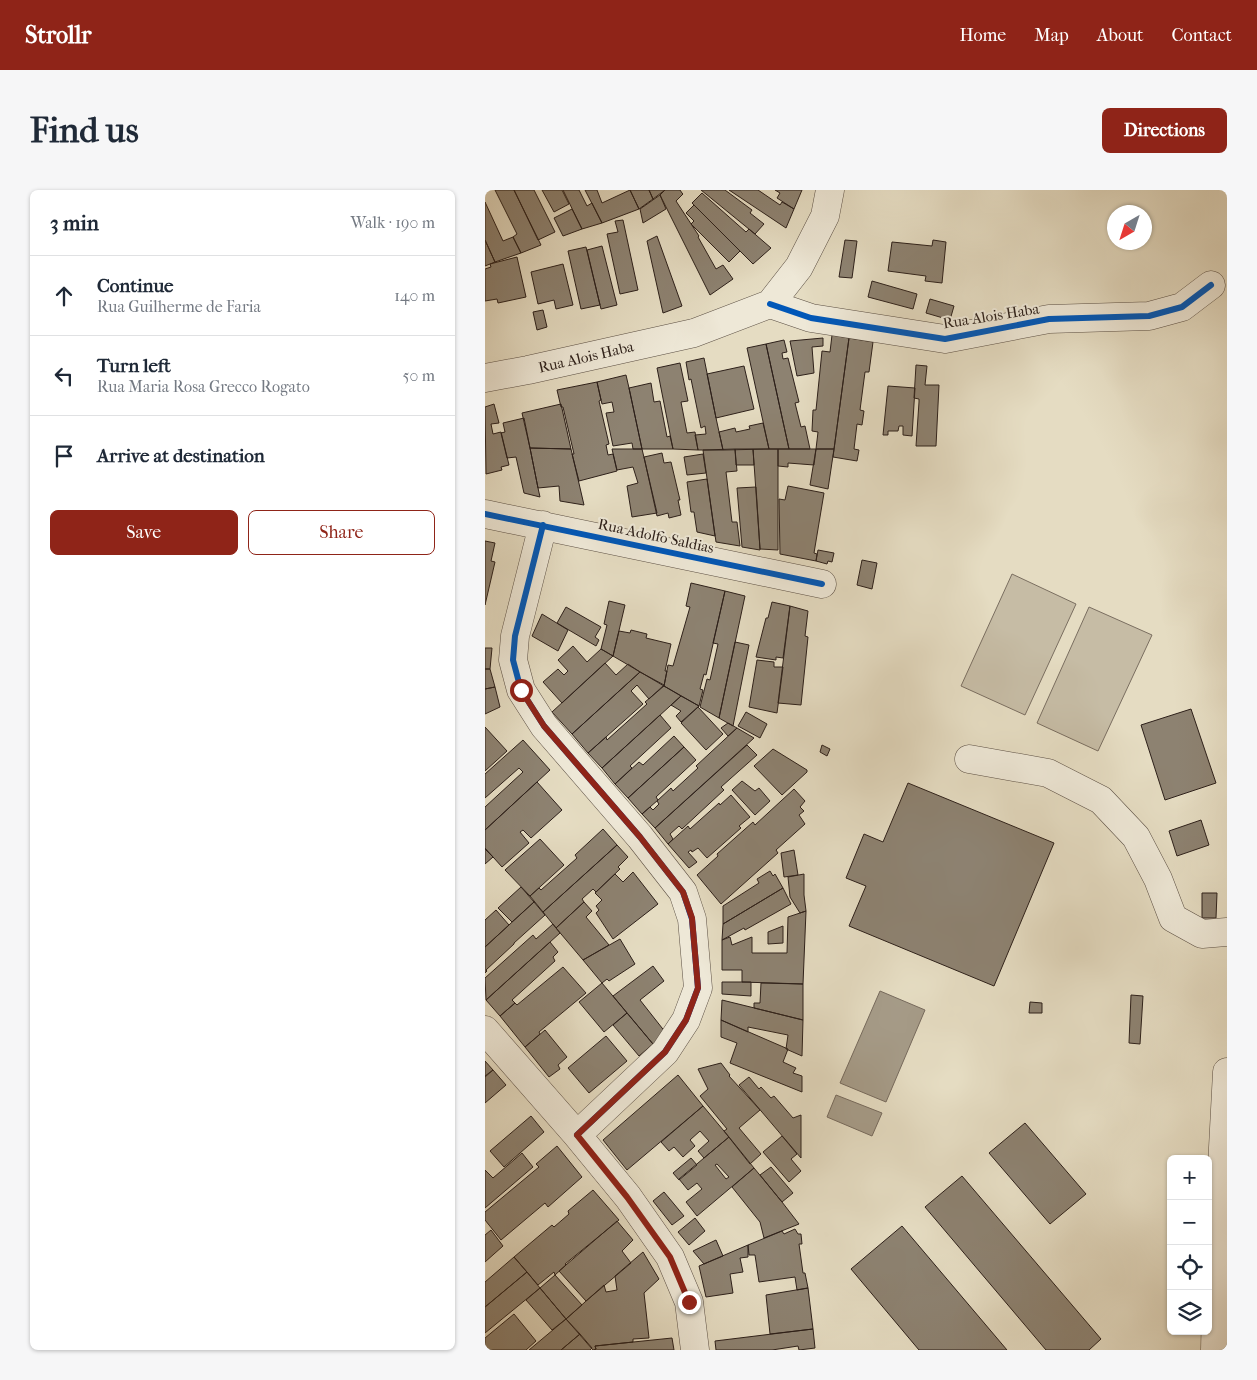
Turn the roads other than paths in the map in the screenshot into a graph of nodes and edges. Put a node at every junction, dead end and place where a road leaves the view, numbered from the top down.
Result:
1 (830, 190) edge
2 (1211, 285) dead end
3 (770, 304) junction
4 (485, 378) edge
5 (485, 514) edge
6 (543, 525) junction
7 (822, 584) dead end
8 (969, 759) dead end
9 (1227, 932) edge
10 (485, 1030) edge
11 (1227, 1072) edge
12 (577, 1135) junction
13 (695, 1350) edge
14 (1215, 1350) edge

1 - 3 street
2 - 3 street, Rua Alois Haba
3 - 4 street, Rua Alois Haba
5 - 6 street, Rua Adolfo Saldias
6 - 7 street, Rua Adolfo Saldias
6 - 12 street
8 - 9 street
10 - 12 street
11 - 14 street
12 - 13 street

